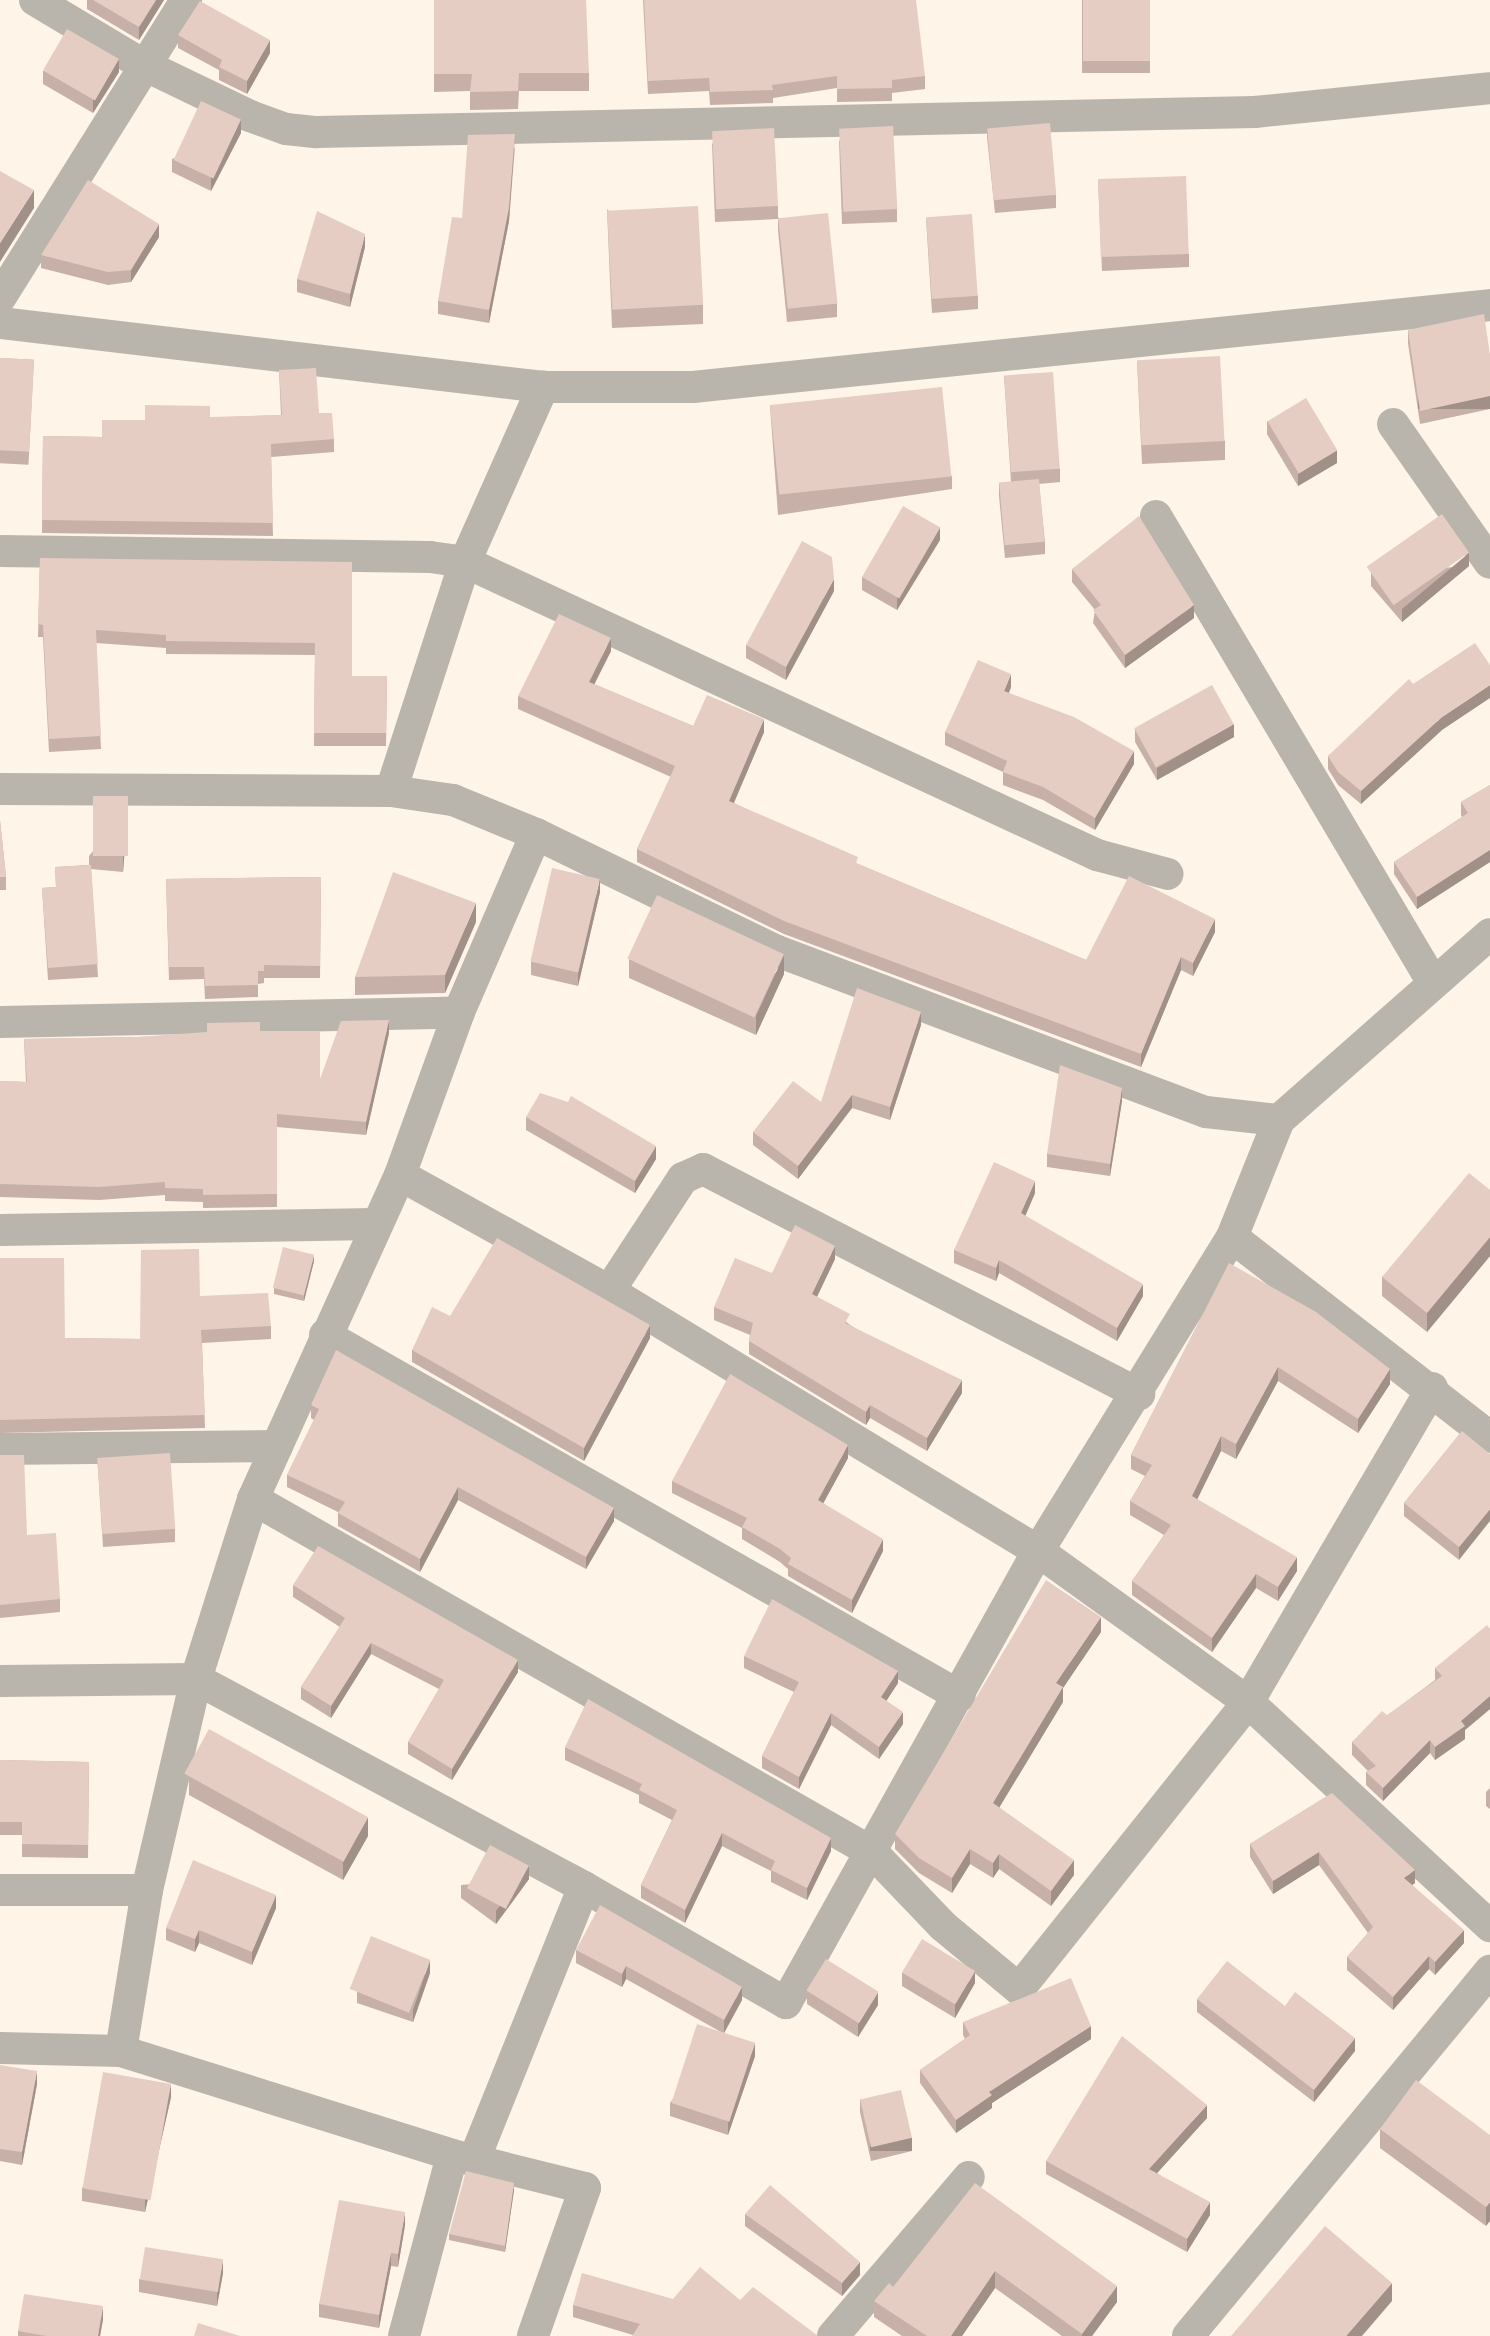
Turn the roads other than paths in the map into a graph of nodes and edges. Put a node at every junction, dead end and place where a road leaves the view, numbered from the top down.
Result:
1 (35, 0) edge
2 (186, 0) edge
3 (142, 64) junction
4 (1490, 88) edge
5 (0, 298) edge
6 (1490, 305) edge
7 (0, 323) edge
8 (543, 387) junction
9 (1393, 424) dead end
10 (1156, 516) dead end
11 (0, 551) edge
12 (465, 562) junction
13 (1490, 563) edge
14 (0, 789) edge
15 (391, 791) junction
16 (536, 834) junction
17 (1168, 874) dead end
18 (1490, 934) edge
19 (1432, 981) junction
20 (459, 1012) junction
21 (0, 1022) edge
22 (1279, 1120) junction
23 (400, 1175) junction
24 (375, 1224) junction
25 (0, 1230) edge
26 (1232, 1237) junction
27 (609, 1291) junction
28 (325, 1335) junction
29 (1432, 1388) junction
30 (1139, 1394) junction
31 (1490, 1437) edge
32 (277, 1446) junction
33 (0, 1449) edge
34 (253, 1499) junction
35 (1038, 1551) junction
36 (196, 1679) junction
37 (0, 1681) edge
38 (960, 1696) junction
39 (1248, 1702) junction
40 (873, 1853) junction
41 (584, 1887) junction
42 (0, 1890) edge
43 (147, 1890) junction
44 (1490, 1926) edge
45 (1490, 1971) edge
46 (0, 2048) edge
47 (121, 2051) junction
48 (463, 2158) junction
49 (969, 2177) dead end
50 (843, 2333) edge
51 (404, 2336) edge
52 (533, 2336) edge
53 (1188, 2336) edge

1 - 3 street
2 - 3 street
3 - 4 street
3 - 5 street
6 - 8 street
7 - 8 street
8 - 12 street
9 - 13 street
10 - 19 street
11 - 12 street
12 - 15 street
12 - 17 street
14 - 15 street
15 - 16 street
16 - 20 street
16 - 22 street
18 - 19 street
19 - 22 street
20 - 21 street
20 - 23 street
22 - 26 street
23 - 24 street
23 - 27 street
24 - 25 street
24 - 28 street
26 - 29 street
26 - 30 street
27 - 30 street
27 - 35 street
28 - 32 street
28 - 38 street
29 - 31 street
29 - 39 street
30 - 35 street
32 - 33 street
32 - 34 street
34 - 36 street
34 - 40 street
35 - 38 street
35 - 39 street
36 - 37 street
36 - 41 street
36 - 43 street
38 - 40 street
39 - 40 street
39 - 44 street
40 - 41 street
41 - 48 street
42 - 43 street
43 - 47 street
45 - 53 street
46 - 47 street
47 - 48 street
48 - 51 street
48 - 52 street
49 - 50 street

